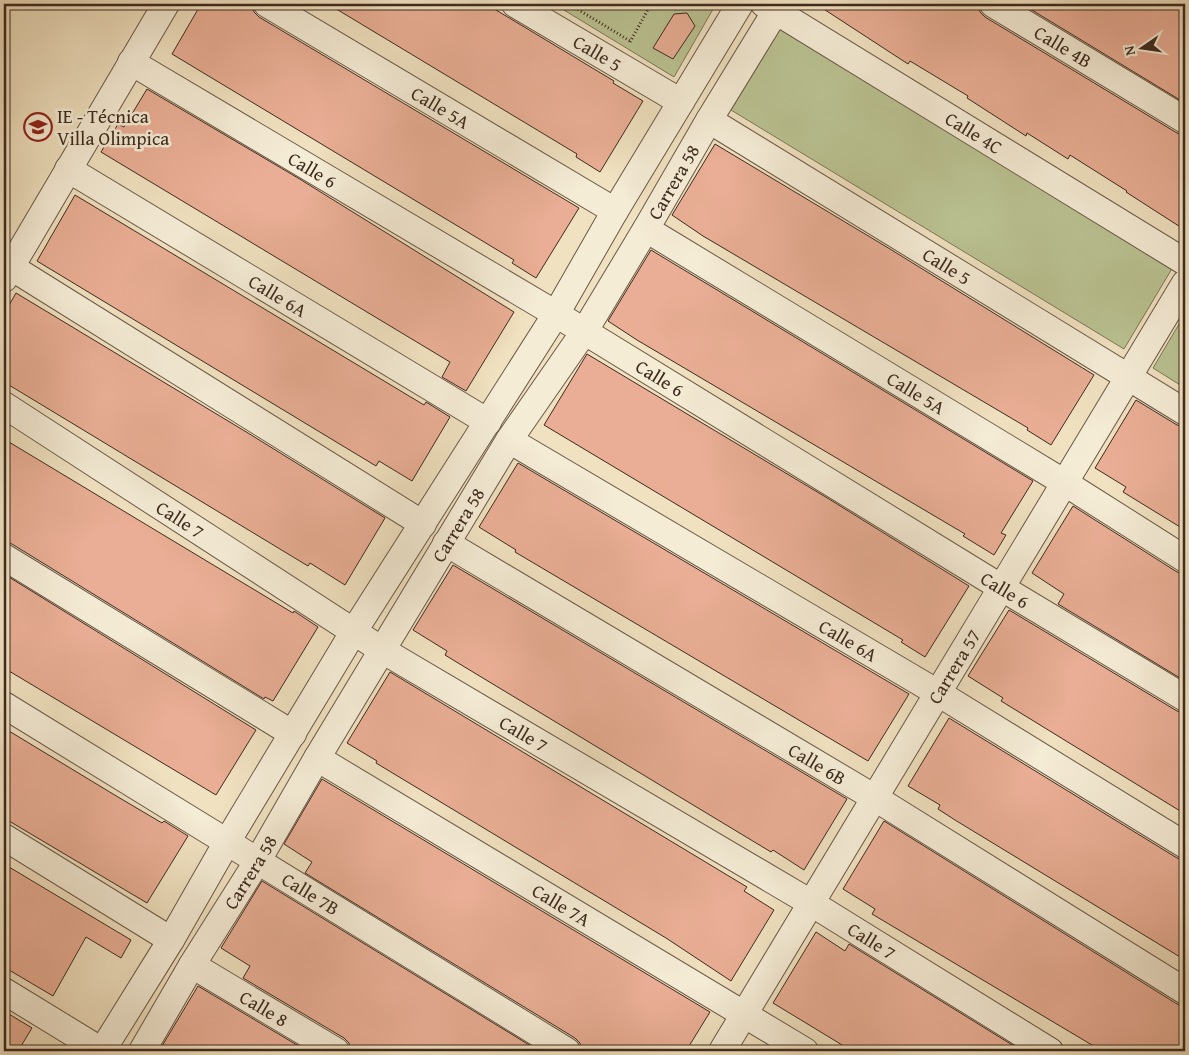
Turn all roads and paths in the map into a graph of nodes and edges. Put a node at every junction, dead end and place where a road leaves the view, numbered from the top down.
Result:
1 (166, 4) edge
2 (267, 4) edge
3 (515, 4) edge
4 (569, 4) edge
5 (651, 4) edge
6 (740, 4) edge
7 (993, 4) edge
8 (773, 6) edge
9 (630, 40) junction
10 (131, 62) junction
11 (617, 64) junction
12 (680, 102) junction
13 (709, 120) junction
14 (1185, 120) edge
15 (68, 169) junction
16 (615, 210) junction
17 (646, 229) junction
18 (1185, 262) edge
19 (7, 273) edge
20 (1185, 283) edge
21 (556, 314) junction
22 (584, 332) junction
23 (1128, 377) junction
24 (4, 404) edge
25 (1185, 412) edge
26 (488, 422) junction
27 (509, 440) junction
28 (1065, 483) junction
29 (423, 524) junction
30 (446, 543) junction
31 (4, 557) edge
32 (1185, 559) edge
33 (1002, 588) junction
34 (354, 631) junction
35 (382, 650) junction
36 (938, 693) junction
37 (1185, 698) edge
38 (4, 705) edge
39 (293, 734) junction
40 (317, 758) junction
41 (875, 798) junction
42 (4, 837) edge
43 (227, 842) junction
44 (1185, 845) edge
45 (257, 862) junction
46 (811, 903) junction
47 (171, 940) junction
48 (192, 965) junction
49 (4, 991) edge
50 (1185, 991) edge
51 (744, 1014) junction
52 (102, 1051) edge
53 (142, 1051) edge
54 (336, 1051) edge
55 (567, 1051) edge
56 (722, 1051) edge
57 (805, 1051) edge
58 (1050, 1051) edge

1 - 10 street
2 - 16 street, Calle 5A
3 - 11 street, Calle 5
4 - 9 path
5 - 9 path
6 - 12 street, Carrera 58
7 - 14 street, Calle 4B
8 - 13 street, Carrera 58
8 - 18 street, Calle 4C
9 - 11 path
10 - 15 street
10 - 21 street, Calle 6
11 - 12 street, Calle 5
12 - 16 street, Carrera 58
13 - 17 street, Carrera 58
13 - 23 street, Calle 5
15 - 19 street
15 - 26 street, Calle 6A
16 - 21 street, Carrera 58
17 - 22 street, Carrera 58
17 - 28 street, Calle 5A
19 - 29 street
20 - 23 street, Carrera 57
21 - 22 street, Calle 6
21 - 26 street, Carrera 58
22 - 27 street, Carrera 58
22 - 33 street, Calle 6
23 - 25 street, Calle 5
23 - 28 street, Carrera 57
24 - 34 street, Calle 7
26 - 29 street, Carrera 58
27 - 30 street, Carrera 58
27 - 36 street, Calle 6A
28 - 32 street, Calle 5A
28 - 33 street, Carrera 57
29 - 34 street, Carrera 58
30 - 35 street, Carrera 58
30 - 41 street, Calle 6B
31 - 39 street
33 - 36 street, Carrera 57
33 - 37 street, Calle 6
34 - 35 street, Calle 7
34 - 39 street, Carrera 58
35 - 40 street, Carrera 58
35 - 46 street, Calle 7
36 - 41 street, Carrera 57
36 - 44 street, Calle 6A
38 - 43 street, Calle 7B
39 - 43 street, Carrera 58
40 - 45 street, Carrera 58
40 - 51 street, Calle 7A
41 - 46 street, Carrera 57
41 - 50 street, Calle 6B
42 - 47 street
43 - 45 street, Calle 7B
43 - 47 street, Carrera 58
45 - 48 street, Carrera 58
45 - 55 street, Calle 7B
46 - 51 street, Carrera 57
46 - 58 street, Calle 7
47 - 52 street, Carrera 58
48 - 53 street, Carrera 58
48 - 54 street, Calle 8
49 - 52 street
51 - 56 street, Carrera 57
51 - 57 street, Calle 7A

